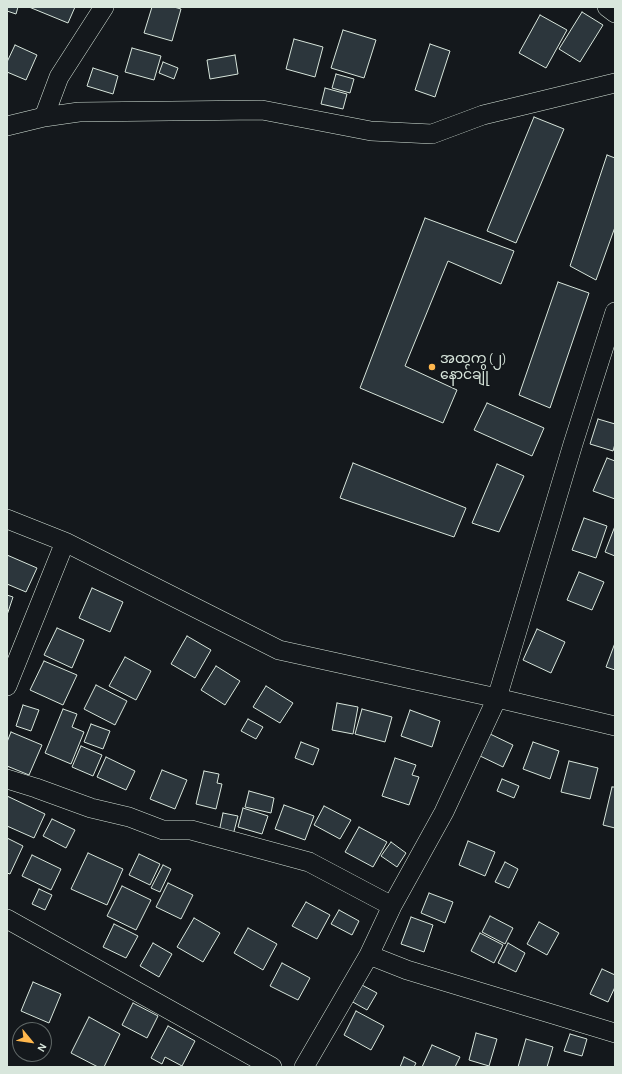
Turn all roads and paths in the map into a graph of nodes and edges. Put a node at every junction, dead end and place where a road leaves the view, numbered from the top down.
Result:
1 (104, 7) edge
2 (607, 7) edge
3 (615, 13) edge
4 (615, 83) edge
5 (44, 117) junction
6 (7, 126) edge
7 (615, 312) edge
8 (7, 519) edge
9 (65, 542) junction
10 (7, 686) edge
11 (497, 698) junction
12 (615, 726) edge
13 (7, 779) edge
14 (392, 906) junction
15 (7, 919) edge
16 (369, 955) junction
17 (615, 1033) edge
18 (272, 1067) edge
19 (304, 1067) edge

1 - 5 street
2 - 3 street
4 - 5 street
5 - 6 street
7 - 11 street
8 - 9 street
9 - 10 street
9 - 11 street
11 - 12 street
11 - 14 street
13 - 14 street
14 - 16 street
15 - 18 street
16 - 17 street
16 - 19 street

